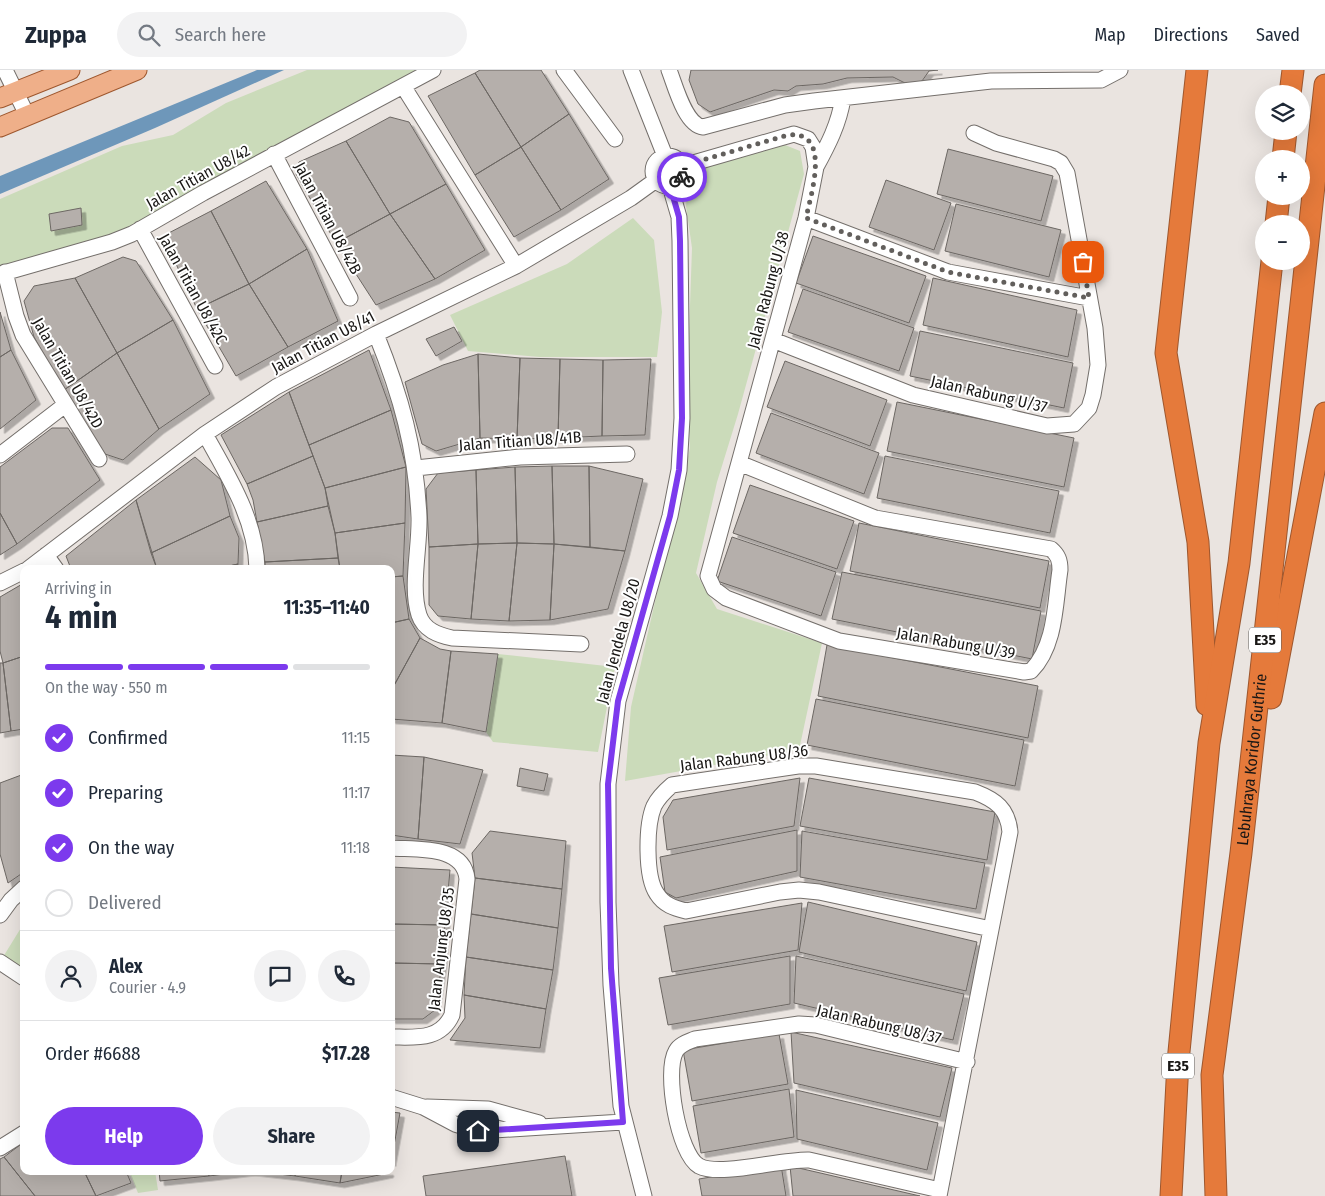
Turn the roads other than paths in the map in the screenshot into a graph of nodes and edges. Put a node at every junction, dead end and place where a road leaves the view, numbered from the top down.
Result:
1 (5, 70) edge
2 (70, 70) edge
3 (137, 70) edge
4 (433, 70) edge
5 (564, 70) edge
6 (630, 70) edge
7 (670, 70) edge
8 (1120, 70) edge
9 (1197, 70) edge
10 (1293, 70) edge
11 (1291, 85) edge
12 (1325, 85) edge
13 (403, 86) junction
14 (8, 95) edge
15 (843, 98) junction
16 (27, 116) junction
17 (0, 127) edge
18 (974, 132) dead end
19 (615, 139) dead end
20 (274, 154) junction
21 (664, 156) junction
22 (682, 166) junction
23 (816, 167) junction
24 (663, 183) junction
25 (806, 218) junction
26 (140, 229) junction
27 (516, 266) junction
28 (1271, 270) edge
29 (3, 273) edge
30 (350, 298) dead end
31 (1089, 298) junction
32 (376, 334) junction
33 (773, 340) junction
34 (215, 366) dead end
35 (65, 406) junction
36 (1325, 413) edge
37 (205, 434) junction
38 (627, 454) dead end
39 (0, 455) edge
40 (99, 459) dead end
41 (739, 463) junction
42 (416, 468) junction
43 (46, 555) junction
44 (33, 565) edge
45 (53, 565) edge
46 (256, 565) edge
47 (20, 573) edge
48 (708, 576) joint
49 (0, 584) edge
50 (581, 644) dead end
51 (1209, 743) junction
52 (395, 848) edge
53 (1241, 853) junction
54 (20, 892) edge
55 (0, 916) edge
56 (991, 929) junction
57 (0, 962) edge
58 (20, 975) edge
59 (395, 1037) edge
60 (967, 1062) junction
61 (395, 1098) edge
62 (423, 1107) junction
63 (623, 1122) junction
64 (555, 1126) junction
65 (20, 1136) edge
66 (0, 1148) edge
67 (939, 1193) edge
68 (644, 1196) edge
69 (1171, 1196) edge
70 (1216, 1196) edge

1 - 14 street
2 - 14 main road
3 - 16 main road
4 - 13 street, Jalan Titian U8/42
5 - 19 street
6 - 21 street
7 - 15 street
8 - 15 street
9 - 51 highway
10 - 11 highway
12 - 53 highway, Lebuhraya Koridor Guthrie / E35
13 - 20 street, Jalan Titian U8/42
13 - 27 street
14 - 16 street
15 - 23 street
16 - 17 main road
18 - 31 street, Jalan Rabung U/37
20 - 26 street, Jalan Titian U8/42
20 - 30 street, Jalan Titian U8/42B
21 - 22 street
21 - 24 street
22 - 23 street, Jalan Rabung U/38
22 - 24 street
23 - 25 street, Jalan Rabung U/38
24 - 27 street, Jalan Titian U8/41
24 - 63 street, Jalan Jendela U8/20
25 - 31 street
25 - 33 street, Jalan Rabung U/38
26 - 29 street, Jalan Titian U8/42
26 - 34 street, Jalan Titian U8/42C
27 - 32 street, Jalan Titian U8/41
28 - 51 highway, E35
29 - 35 street, Jalan Titian U8/42D
31 - 33 street, Jalan Rabung U/37
32 - 37 street, Jalan Titian U8/41
32 - 42 street
33 - 41 street, Jalan Rabung U/38
35 - 39 street
35 - 40 street, Jalan Titian U8/42D
36 - 53 highway
37 - 43 street, Jalan Titian U8/41
37 - 46 street
38 - 42 street, Jalan Titian U8/41B
41 - 48 street, Jalan Rabung U/38
41 - 48 street, Jalan Rabung U/39
42 - 50 street
43 - 44 street, Jalan Titian U8/41
43 - 45 street
47 - 49 street
51 - 69 highway, E35
52 - 59 street, Jalan Anjung U8/35
53 - 70 highway, Lebuhraya Koridor Guthrie / E35
54 - 55 street
56 - 56 street, Jalan Rabung U8/36
56 - 60 street, Jalan Rabung U8/36
57 - 58 street
60 - 67 street, Jalan Rabung U8/36
60 - 67 street, Jalan Rabung U8/37
61 - 62 street
62 - 64 street
62 - 64 street
63 - 64 street
63 - 68 street, Jalan Jendela U8/20
65 - 66 street

